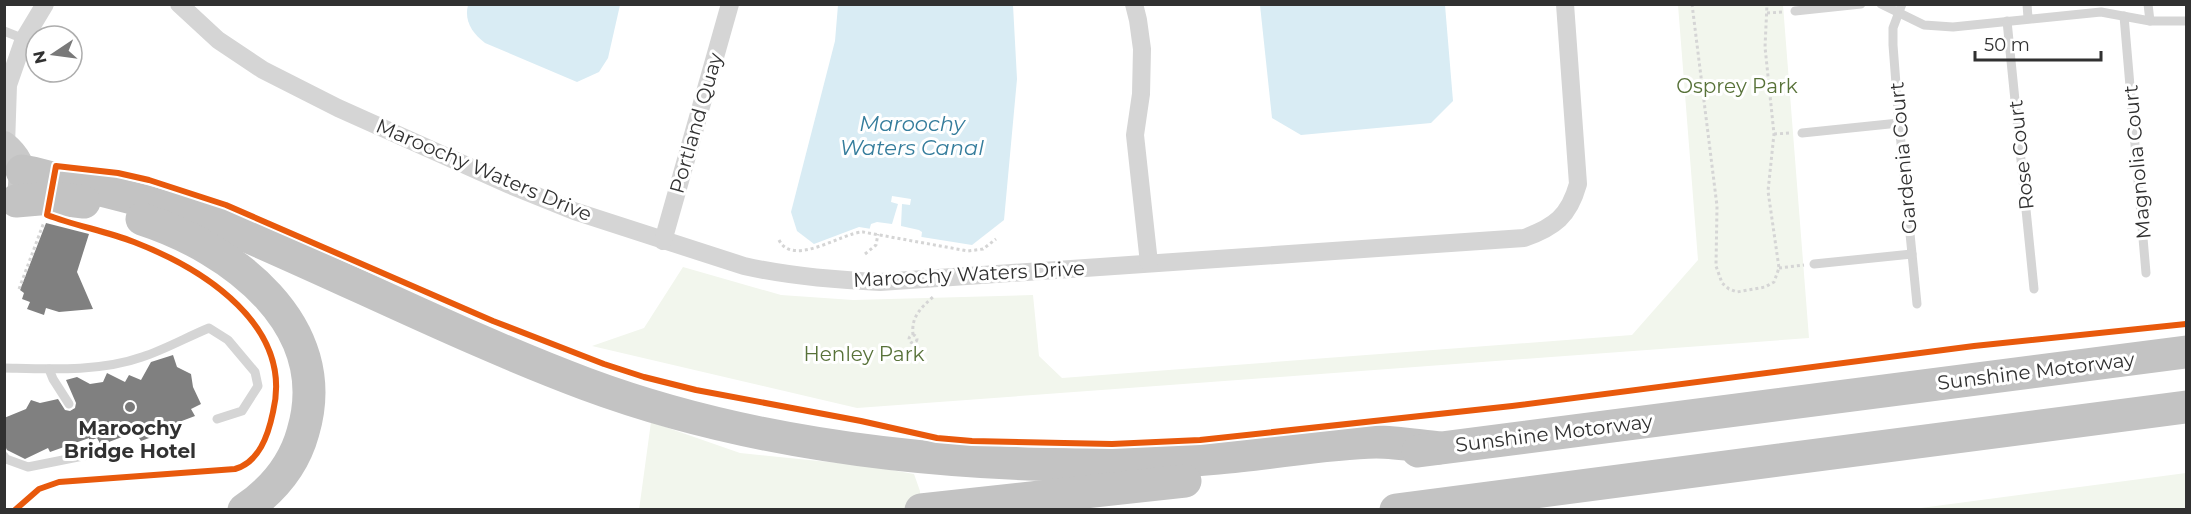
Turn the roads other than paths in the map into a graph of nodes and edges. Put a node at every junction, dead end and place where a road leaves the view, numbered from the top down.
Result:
1 (45, 4) edge
2 (179, 4) edge
3 (730, 4) edge
4 (1134, 4) edge
5 (1565, 4) edge
6 (1861, 4) edge
7 (1881, 4) edge
8 (2027, 4) edge
9 (2148, 4) edge
10 (1901, 9) edge
11 (1795, 11) dead end
12 (2124, 16) junction
13 (2028, 18) junction
14 (2007, 21) junction
15 (2150, 21) junction
16 (2187, 21) edge
17 (33, 24) edge
18 (4, 31) edge
19 (24, 39) joint
20 (6, 88) edge
21 (1899, 123) junction
22 (1802, 133) dead end
23 (11, 175) edge
24 (663, 241) junction
25 (1912, 254) junction
26 (1149, 263) junction
27 (1814, 264) road end
28 (2146, 273) dead end
29 (2034, 289) dead end
30 (1917, 304) dead end
31 (2187, 352) edge
32 (4, 368) edge
33 (49, 369) junction
34 (69, 404) dead end
35 (2187, 407) edge
36 (217, 419) dead end
37 (1439, 448) junction
38 (88, 455) dead end
39 (4, 456) edge
40 (1407, 509) edge
41 (244, 510) edge
42 (921, 510) edge

1 - 17 street
2 - 24 street, Maroochy Waters Drive
3 - 24 street, Portland Quay
4 - 26 street
5 - 26 street, Maroochy Waters Drive
6 - 11 lane
7 - 10 lane
8 - 13 lane
9 - 15 lane
10 - 14 lane
10 - 21 lane, Gardenia Court
12 - 13 lane
12 - 15 lane
12 - 28 lane, Magnolia Court
13 - 14 lane
14 - 29 lane, Rose Court
15 - 16 lane
18 - 19 lane
19 - 20 street
20 - 23 street
21 - 22 lane
21 - 25 lane, Gardenia Court
23 - 37 highway
23 - 41 highway
24 - 26 street, Maroochy Waters Drive
25 - 27 lane
25 - 30 lane, Gardenia Court
31 - 37 highway, Sunshine Motorway
32 - 33 lane
33 - 34 lane
33 - 36 lane
35 - 40 highway
37 - 42 highway, Sunshine Motorway
38 - 39 lane

